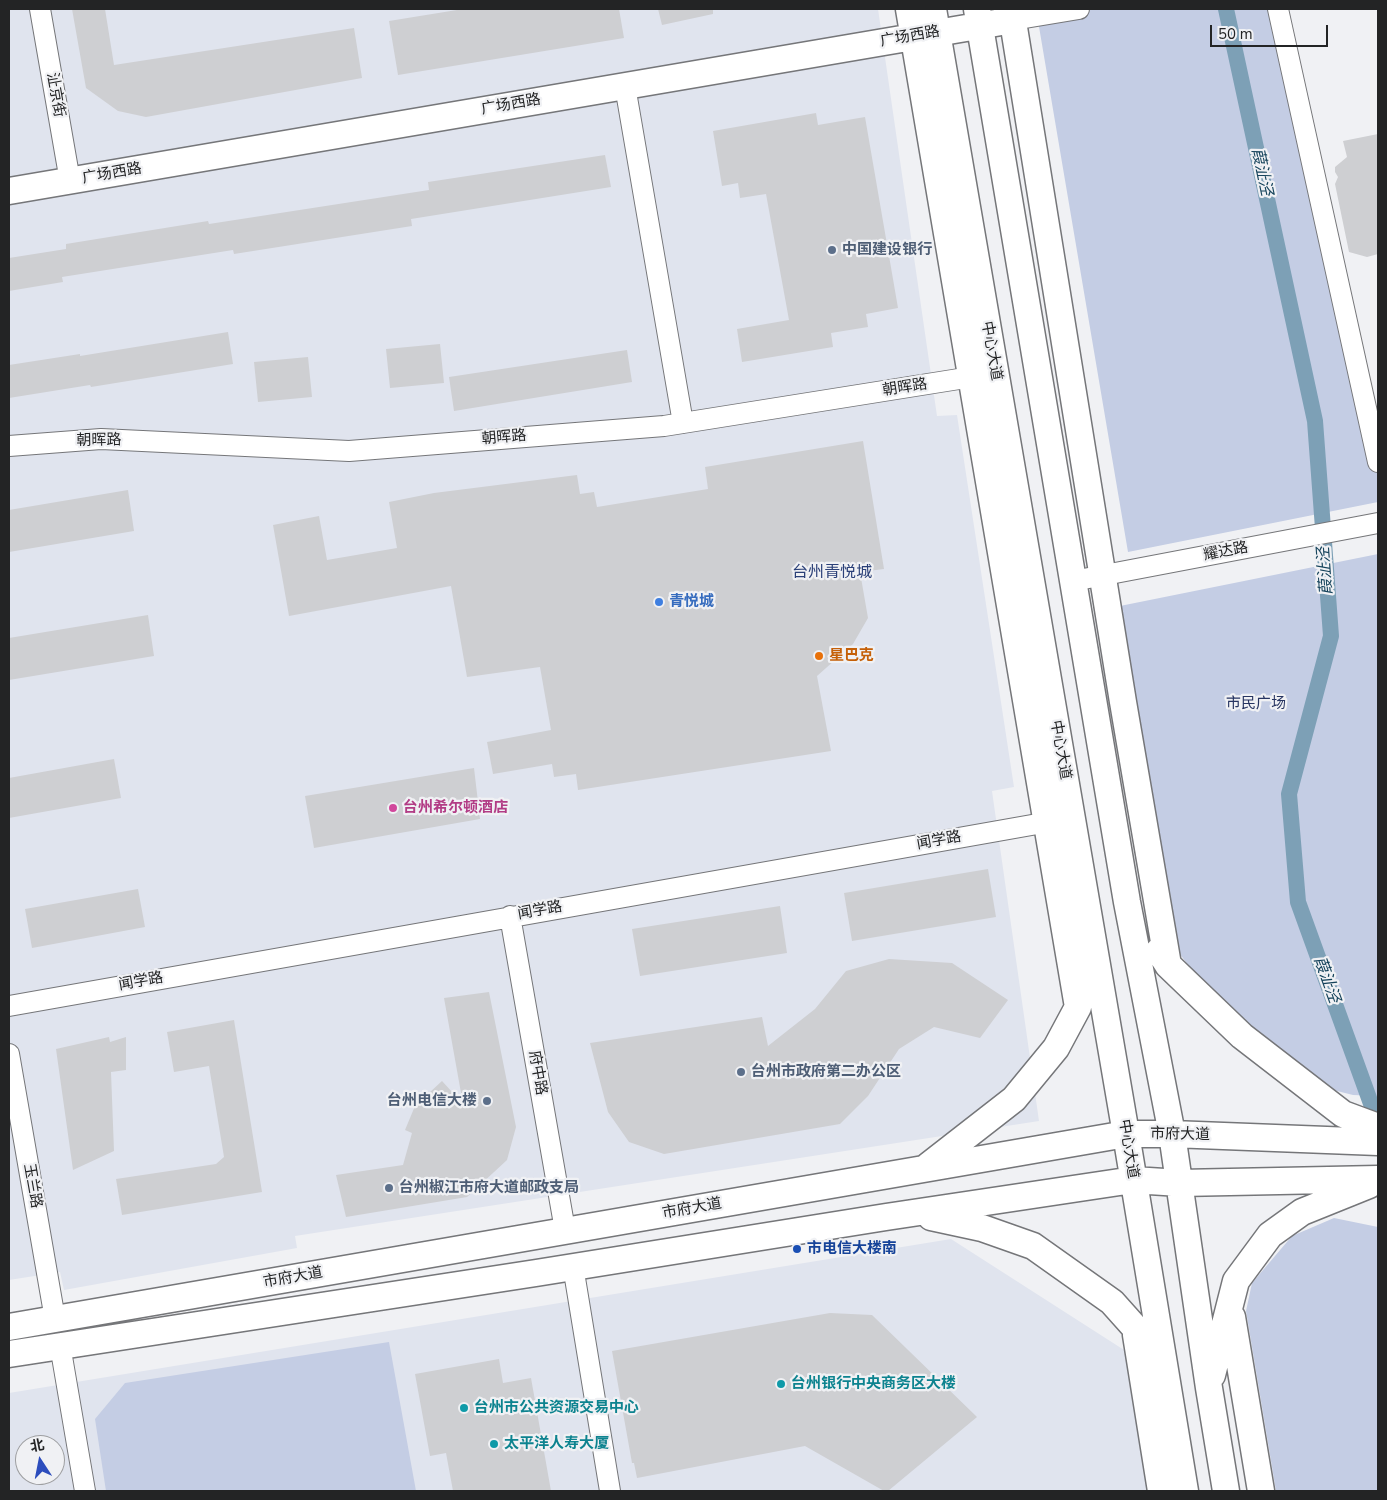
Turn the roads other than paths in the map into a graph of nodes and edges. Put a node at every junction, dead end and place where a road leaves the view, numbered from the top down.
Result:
1 (40, 9) edge
2 (909, 9) edge
3 (1079, 9) edge
4 (1278, 9) edge
5 (1012, 14) edge
6 (979, 17) edge
7 (928, 26) edge
8 (625, 86) junction
9 (70, 181) junction
10 (9, 191) edge
11 (983, 375) junction
12 (683, 423) junction
13 (9, 446) edge
14 (1378, 462) edge
15 (1378, 523) edge
16 (1103, 576) junction
17 (1074, 582) junction
18 (1059, 820) junction
19 (1127, 902) junction
20 (1088, 913) junction
21 (510, 916) junction
22 (1168, 965) junction
23 (9, 1006) edge
24 (1078, 1007) junction
25 (9, 1054) edge
26 (1378, 1127) edge
27 (1126, 1134) junction
28 (1172, 1134) junction
29 (1378, 1142) edge
30 (924, 1169) junction
31 (1133, 1180) junction
32 (1378, 1181) edge
33 (1180, 1183) junction
34 (916, 1214) junction
35 (565, 1230) junction
36 (573, 1266) junction
37 (1231, 1299) junction
38 (55, 1319) junction
39 (1134, 1326) junction
40 (9, 1327) edge
41 (60, 1345) junction
42 (9, 1354) edge
43 (1166, 1375) junction
44 (1209, 1388) junction
45 (86, 1491) edge
46 (610, 1491) edge
47 (1161, 1491) edge
48 (1185, 1491) edge
49 (1226, 1491) edge
50 (1261, 1491) edge

1 - 9 street, 沚京街
2 - 7 main road
3 - 5 street
4 - 14 street
5 - 6 main road, 广场西路
5 - 16 main road
6 - 7 main road, 广场西路
6 - 17 main road
7 - 8 main road, 广场西路
7 - 11 main road
8 - 9 main road, 广场西路
8 - 12 street
9 - 10 main road, 广场西路
11 - 12 street, 朝晖路
11 - 18 main road
12 - 13 street, 朝晖路
15 - 16 street, 耀达路
16 - 17 street, 耀达路
16 - 22 main road
17 - 19 main road
18 - 20 main road, 中心大道
18 - 21 street, 闻学路
18 - 24 main road
19 - 22 main road
19 - 28 main road
20 - 24 main road
20 - 27 main road, 中心大道
21 - 23 street, 闻学路
21 - 35 street, 府中路
22 - 26 main road
24 - 30 main road
25 - 38 street, 玉兰路
27 - 28 main road, 市府大道
27 - 30 main road, 市府大道
27 - 31 main road, 中心大道
28 - 29 main road, 市府大道
28 - 33 main road
30 - 35 main road, 市府大道
31 - 33 main road, 市府大道
31 - 34 main road, 市府大道
31 - 43 main road, 中心大道
32 - 33 main road, 市府大道
32 - 37 main road
33 - 44 main road
34 - 36 main road, 市府大道
34 - 39 main road
35 - 38 main road, 市府大道
36 - 41 main road, 市府大道
36 - 46 street
37 - 44 main road
37 - 50 main road
38 - 40 main road, 市府大道
39 - 43 main road
39 - 47 main road
41 - 42 main road, 市府大道
41 - 45 street
43 - 48 main road, 中心大道
44 - 49 main road

